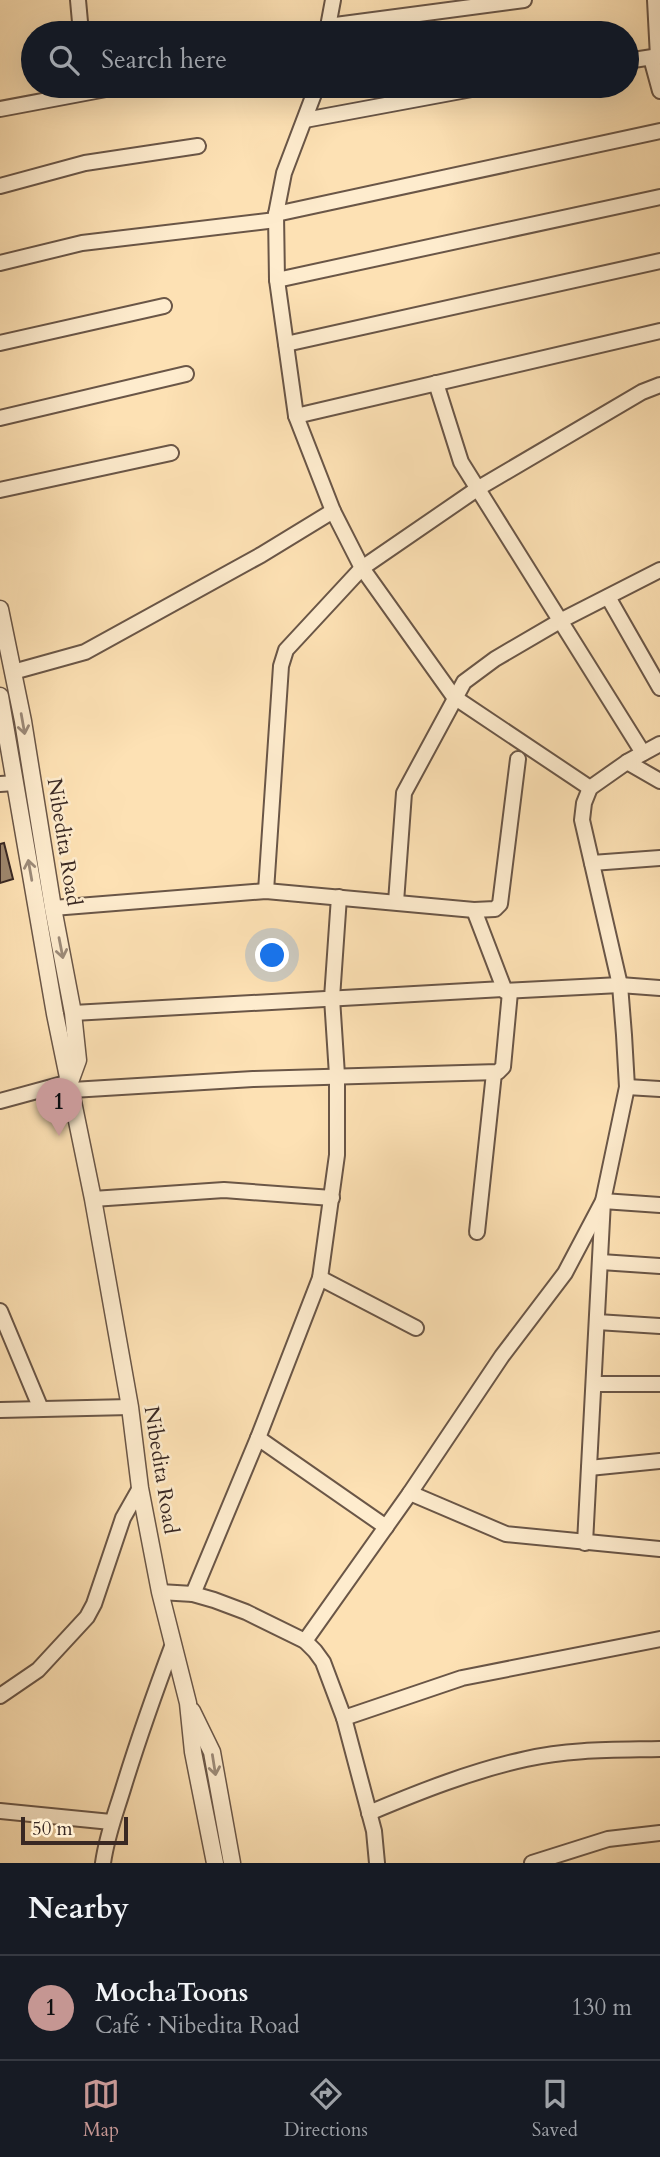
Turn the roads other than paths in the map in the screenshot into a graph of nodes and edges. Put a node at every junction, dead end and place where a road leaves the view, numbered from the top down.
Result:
1 (78, 0) edge
2 (333, 0) edge
3 (524, 0) edge
4 (655, 0) edge
5 (80, 21) edge
6 (329, 21) edge
7 (386, 21) edge
8 (656, 57) edge
9 (660, 91) edge
10 (47, 98) edge
11 (313, 98) edge
12 (423, 98) edge
13 (0, 109) edge
14 (305, 120) junction
15 (660, 131) edge
16 (198, 146) dead end
17 (0, 186) edge
18 (660, 197) edge
19 (276, 217) junction
20 (660, 261) edge
21 (0, 263) edge
22 (277, 280) junction
23 (164, 306) dead end
24 (660, 331) edge
25 (0, 343) edge
26 (286, 344) junction
27 (186, 374) dead end
28 (436, 383) junction
29 (660, 385) edge
30 (296, 416) junction
31 (0, 418) edge
32 (171, 453) dead end
33 (477, 489) junction
34 (0, 490) edge
35 (333, 511) junction
36 (362, 568) junction
37 (660, 570) edge
38 (608, 597) junction
39 (0, 609) edge
40 (561, 621) junction
41 (13, 672) junction
42 (660, 688) edge
43 (454, 697) junction
44 (1, 703) edge
45 (660, 744) edge
46 (643, 753) junction
47 (518, 760) dead end
48 (627, 762) junction
49 (660, 781) edge
50 (8, 784) edge
51 (590, 788) junction
52 (660, 858) edge
53 (592, 863) junction
54 (266, 891) junction
55 (339, 897) junction
56 (396, 902) junction
57 (53, 908) junction
58 (474, 910) junction
59 (620, 985) junction
60 (660, 988) edge
61 (506, 991) junction
62 (332, 998) junction
63 (74, 1013) junction
64 (494, 1073) junction
65 (337, 1075) junction
66 (71, 1086) junction
67 (627, 1087) junction
68 (660, 1089) edge
69 (0, 1101) edge
70 (332, 1198) junction
71 (93, 1199) junction
72 (603, 1201) junction
73 (660, 1205) edge
74 (477, 1232) dead end
75 (600, 1262) junction
76 (660, 1266) edge
77 (320, 1278) junction
78 (0, 1311) edge
79 (597, 1322) junction
80 (660, 1326) edge
81 (416, 1328) dead end
82 (594, 1384) junction
83 (660, 1384) edge
84 (130, 1407) junction
85 (41, 1409) junction
86 (0, 1410) edge
87 (258, 1438) junction
88 (660, 1461) edge
89 (589, 1468) junction
90 (140, 1488) junction
91 (411, 1493) junction
92 (386, 1527) junction
93 (584, 1543) junction
94 (660, 1549) edge
95 (160, 1592) junction
96 (193, 1594) junction
97 (660, 1639) edge
98 (306, 1641) junction
99 (173, 1644) junction
100 (0, 1696) edge
101 (188, 1703) junction
102 (344, 1718) junction
103 (660, 1749) edge
104 (0, 1811) edge
105 (369, 1813) junction
106 (111, 1822) junction
107 (660, 1833) edge
108 (103, 1863) edge
109 (215, 1863) edge
110 (232, 1863) edge
111 (377, 1863) edge
112 (532, 1863) edge

1 - 5 street
2 - 6 street
3 - 7 street
4 - 8 street
8 - 9 street
10 - 13 street
11 - 14 street
12 - 14 street
14 - 19 street
15 - 19 street
16 - 17 street
18 - 22 street
19 - 21 street
19 - 22 street
20 - 26 street
22 - 26 street
23 - 25 street
24 - 28 street
26 - 30 street
27 - 31 street
28 - 30 street
28 - 33 street
29 - 33 street
30 - 35 street
32 - 34 street
33 - 36 street
33 - 40 street
35 - 36 street
35 - 41 street
36 - 43 street
36 - 54 street
37 - 38 street
38 - 40 street
38 - 42 street
39 - 41 street, Nibedita Road
40 - 43 street
40 - 46 street
41 -> 57 street, Nibedita Road
43 - 51 street
43 - 56 street
44 - 50 street, Nibedita Road
45 - 46 street
46 - 48 street
47 - 58 street
48 - 49 street
48 - 51 street
66 -> 50 street, Nibedita Road
51 - 53 street
52 - 53 street
53 - 59 street
54 - 55 street
54 - 57 street
55 - 56 street
55 - 62 street
56 - 58 street
57 -> 63 street, Nibedita Road
58 - 61 street
59 - 60 street
59 - 61 street
59 - 67 street
61 - 62 street
61 - 64 street
62 - 63 street
62 - 65 street
63 - 66 street, Nibedita Road
64 - 65 street
64 - 74 street
65 - 66 street
65 - 70 street
66 - 69 street
66 - 71 street, Nibedita Road
67 - 68 street
67 - 72 street
70 - 71 street
70 - 77 street
71 - 84 street, Nibedita Road
72 - 73 street
72 - 75 street
72 - 91 street
75 - 76 street
75 - 79 street
77 - 81 street
77 - 87 street
78 - 85 street
79 - 80 street
79 - 82 street
82 - 83 street
82 - 89 street
84 - 85 street
84 - 90 street, Nibedita Road
85 - 86 street
87 - 92 street
87 - 96 street
88 - 89 street
89 - 93 street
90 - 95 street, Nibedita Road
90 - 100 street
91 - 92 street
91 - 93 street
92 - 98 street
93 - 94 street
95 - 96 street
95 - 99 street, Nibedita Road
96 - 98 street
97 - 102 street
98 - 102 street
99 - 101 street, Nibedita Road
99 - 106 street
101 - 109 street, Nibedita Road
101 -> 110 street
102 - 105 street
103 - 105 street
104 - 106 street
105 - 111 street
106 - 108 street
107 - 112 street

